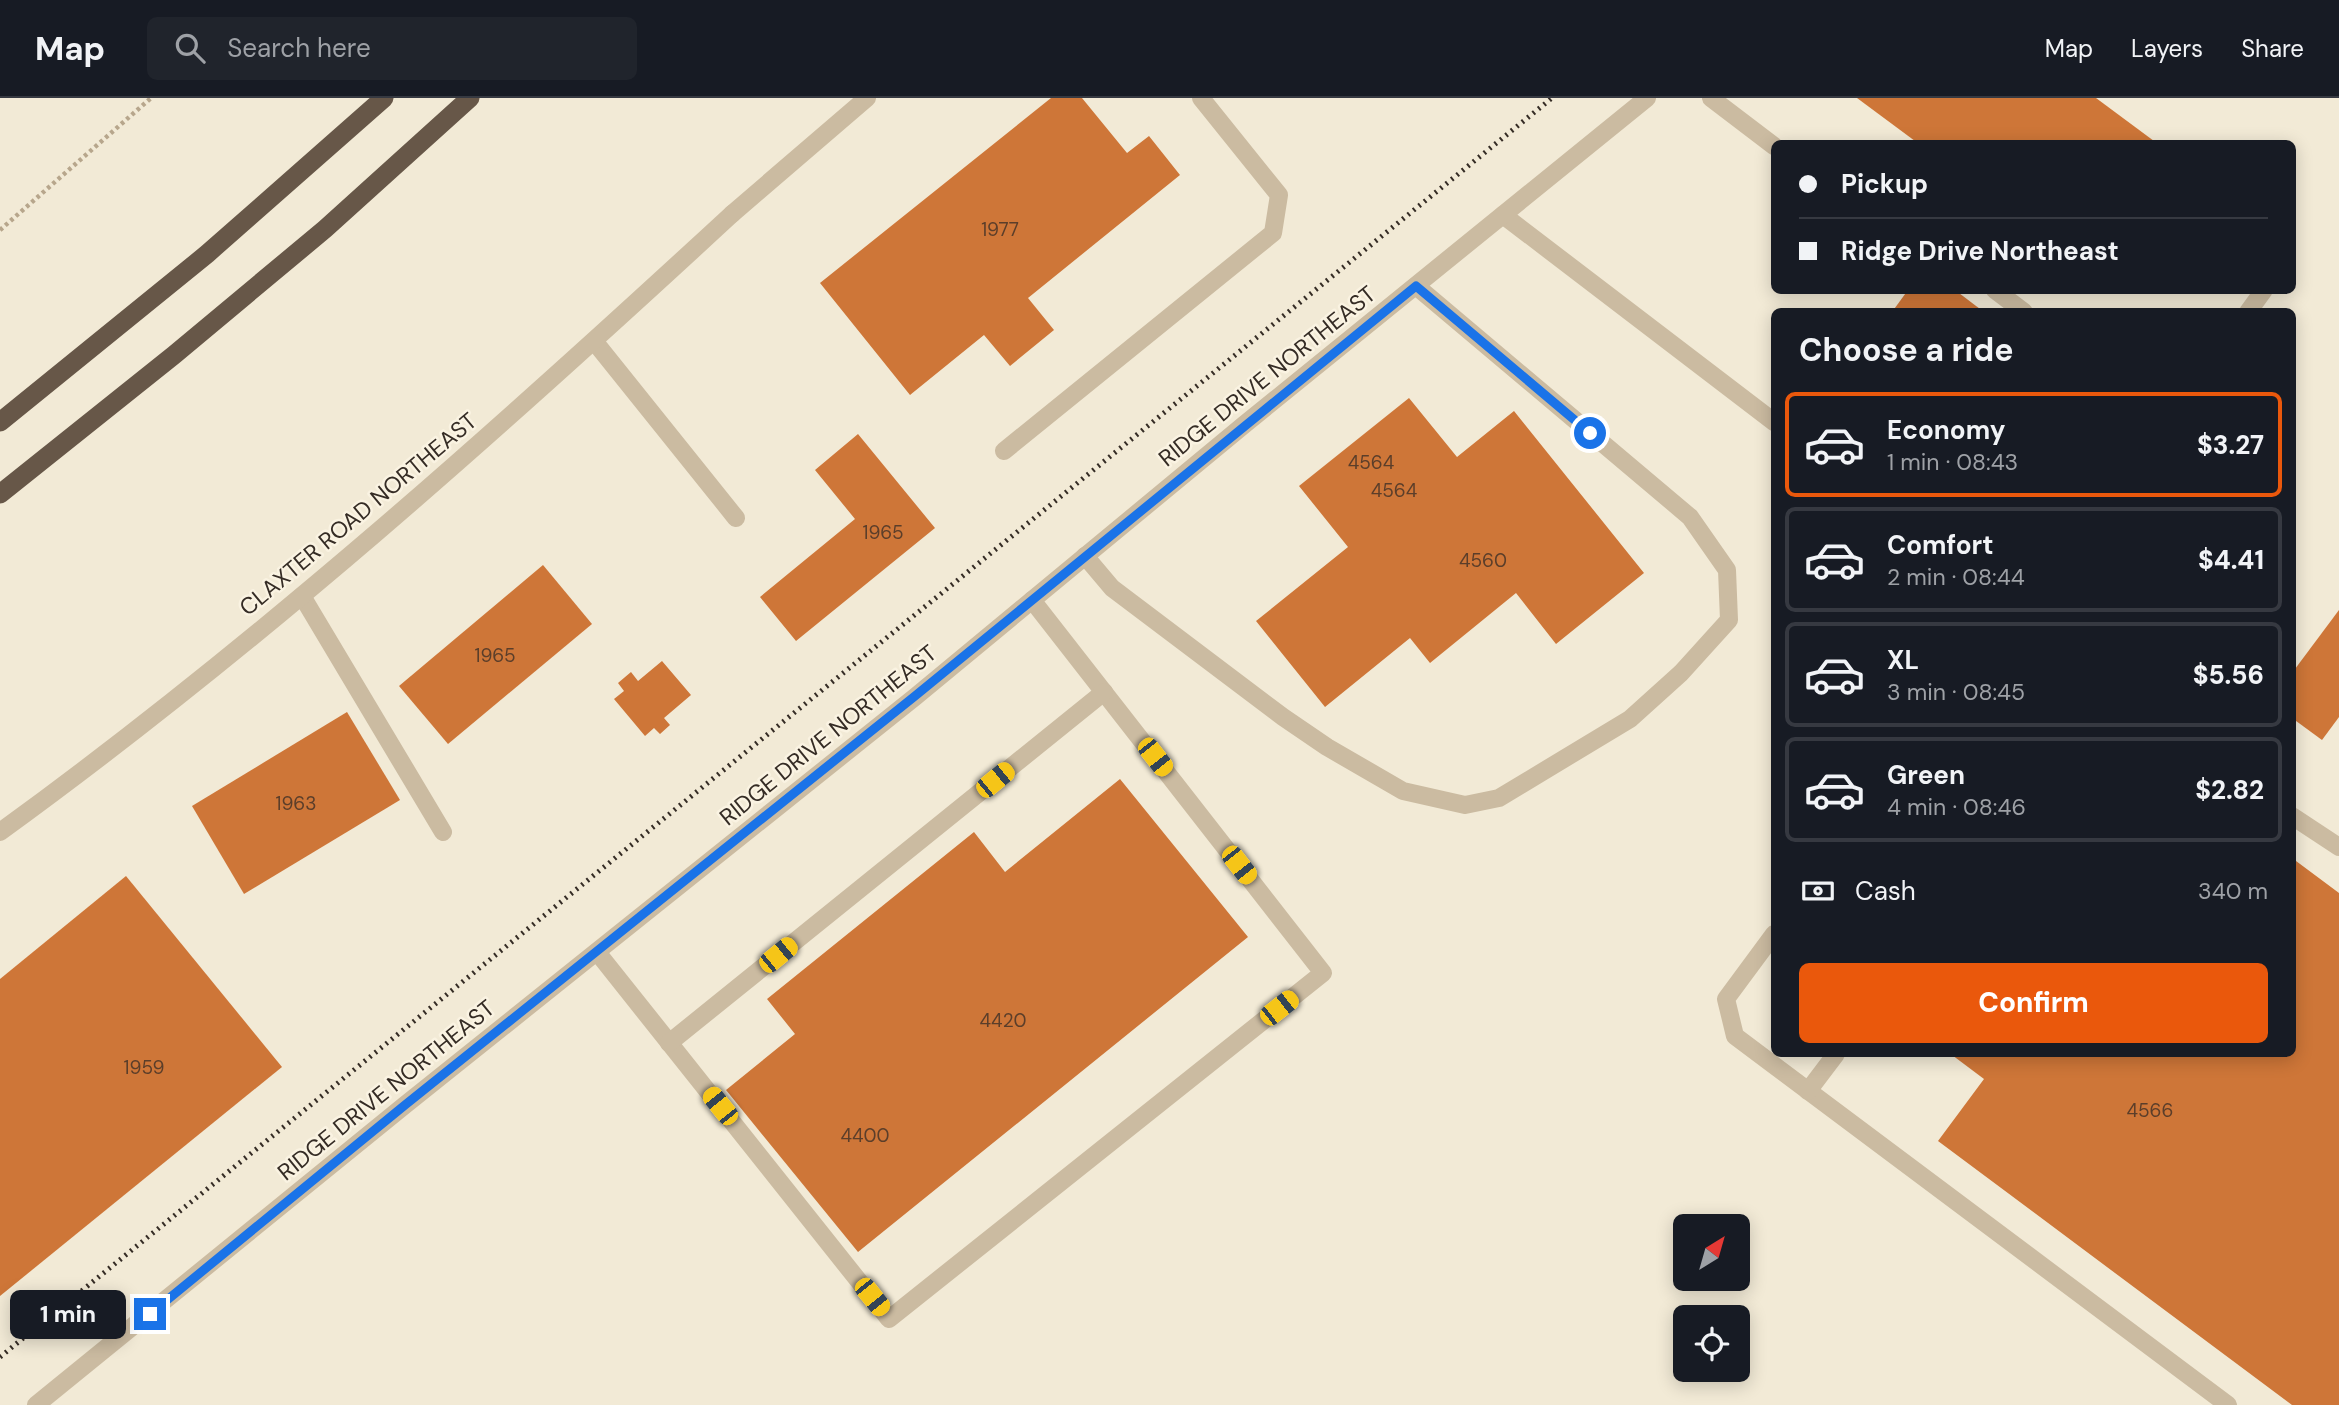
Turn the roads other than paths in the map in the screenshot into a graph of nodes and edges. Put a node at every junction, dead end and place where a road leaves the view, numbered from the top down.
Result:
1 (384, 98) edge
2 (470, 98) edge
3 (867, 98) edge
4 (1201, 98) edge
5 (1647, 98) edge
6 (1711, 98) edge
7 (1771, 144) edge
8 (1503, 215) junction
9 (1416, 286) junction
10 (2000, 294) edge
11 (2019, 308) edge
12 (594, 341) junction
13 (1771, 420) edge
14 (0, 422) edge
15 (1004, 451) dead end
16 (0, 494) edge
17 (736, 518) dead end
18 (1085, 556) junction
19 (302, 596) junction
20 (1032, 600) junction
21 (1104, 692) junction
22 (2296, 819) edge
23 (0, 832) edge
24 (443, 832) dead end
25 (2339, 847) edge
26 (1771, 938) edge
27 (597, 953) junction
28 (669, 1043) junction
29 (1834, 1057) edge
30 (1808, 1091) junction
31 (36, 1405) edge
32 (2228, 1405) edge

1 - 14 highway
2 - 16 highway
3 - 12 street, CLAXTER ROAD NORTHEAST
4 - 15 street
5 - 8 street, RIDGE DRIVE NORTHEAST
6 - 7 street
8 - 9 street, RIDGE DRIVE NORTHEAST
8 - 13 street
9 - 18 street, RIDGE DRIVE NORTHEAST
9 - 18 street
10 - 11 street
12 - 17 street
12 - 19 street, CLAXTER ROAD NORTHEAST
18 - 20 street, RIDGE DRIVE NORTHEAST
19 - 23 street, CLAXTER ROAD NORTHEAST
19 - 24 street
20 - 21 street
20 - 27 street, RIDGE DRIVE NORTHEAST
21 - 28 street
21 - 28 street
22 - 25 street
26 - 30 street
27 - 28 street
27 - 31 street, RIDGE DRIVE NORTHEAST
29 - 30 street
30 - 32 street

